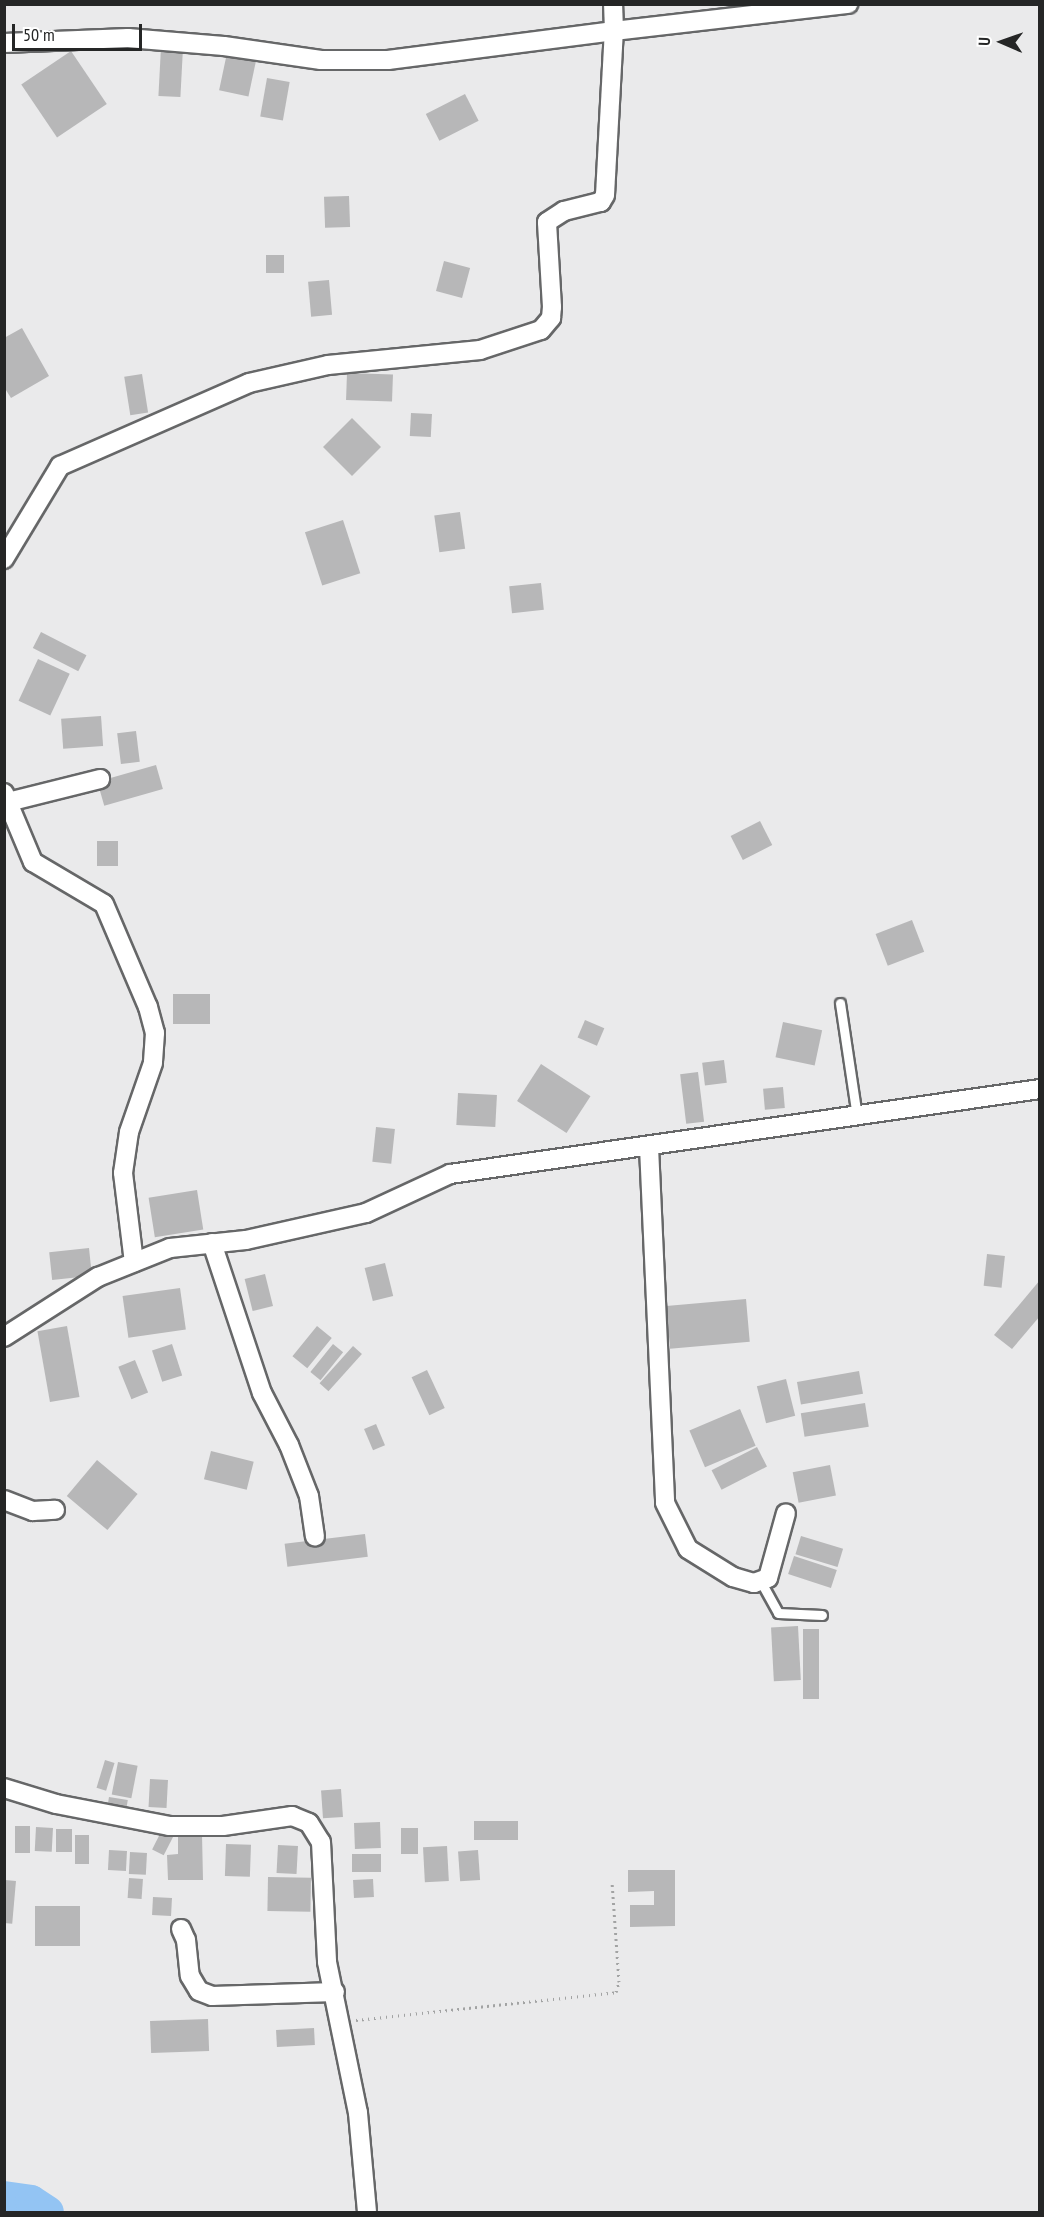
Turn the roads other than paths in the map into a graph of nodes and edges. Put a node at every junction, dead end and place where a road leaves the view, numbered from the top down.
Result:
1 (613, 4) edge
2 (848, 4) edge
3 (614, 31) junction
4 (4, 43) edge
5 (4, 559) edge
6 (100, 779) dead end
7 (6, 797) edge
8 (840, 1003) dead end
9 (1040, 1089) edge
10 (857, 1117) junction
11 (649, 1147) junction
12 (212, 1243) junction
13 (134, 1262) junction
14 (4, 1337) edge
15 (4, 1500) edge
16 (55, 1510) dead end
17 (786, 1513) dead end
18 (315, 1537) dead end
19 (761, 1582) junction
20 (822, 1616) dead end
21 (4, 1788) edge
22 (181, 1929) dead end
23 (335, 1992) junction
24 (367, 2212) edge

1 - 3 street
2 - 3 street
3 - 4 street
3 - 5 street
6 - 7 street
7 - 13 street
8 - 10 lane
9 - 10 street
10 - 11 street
11 - 12 street
11 - 19 street
12 - 13 street
12 - 18 street
13 - 14 street
15 - 16 street
17 - 19 street
19 - 20 lane
21 - 23 street
22 - 23 street
23 - 24 street

